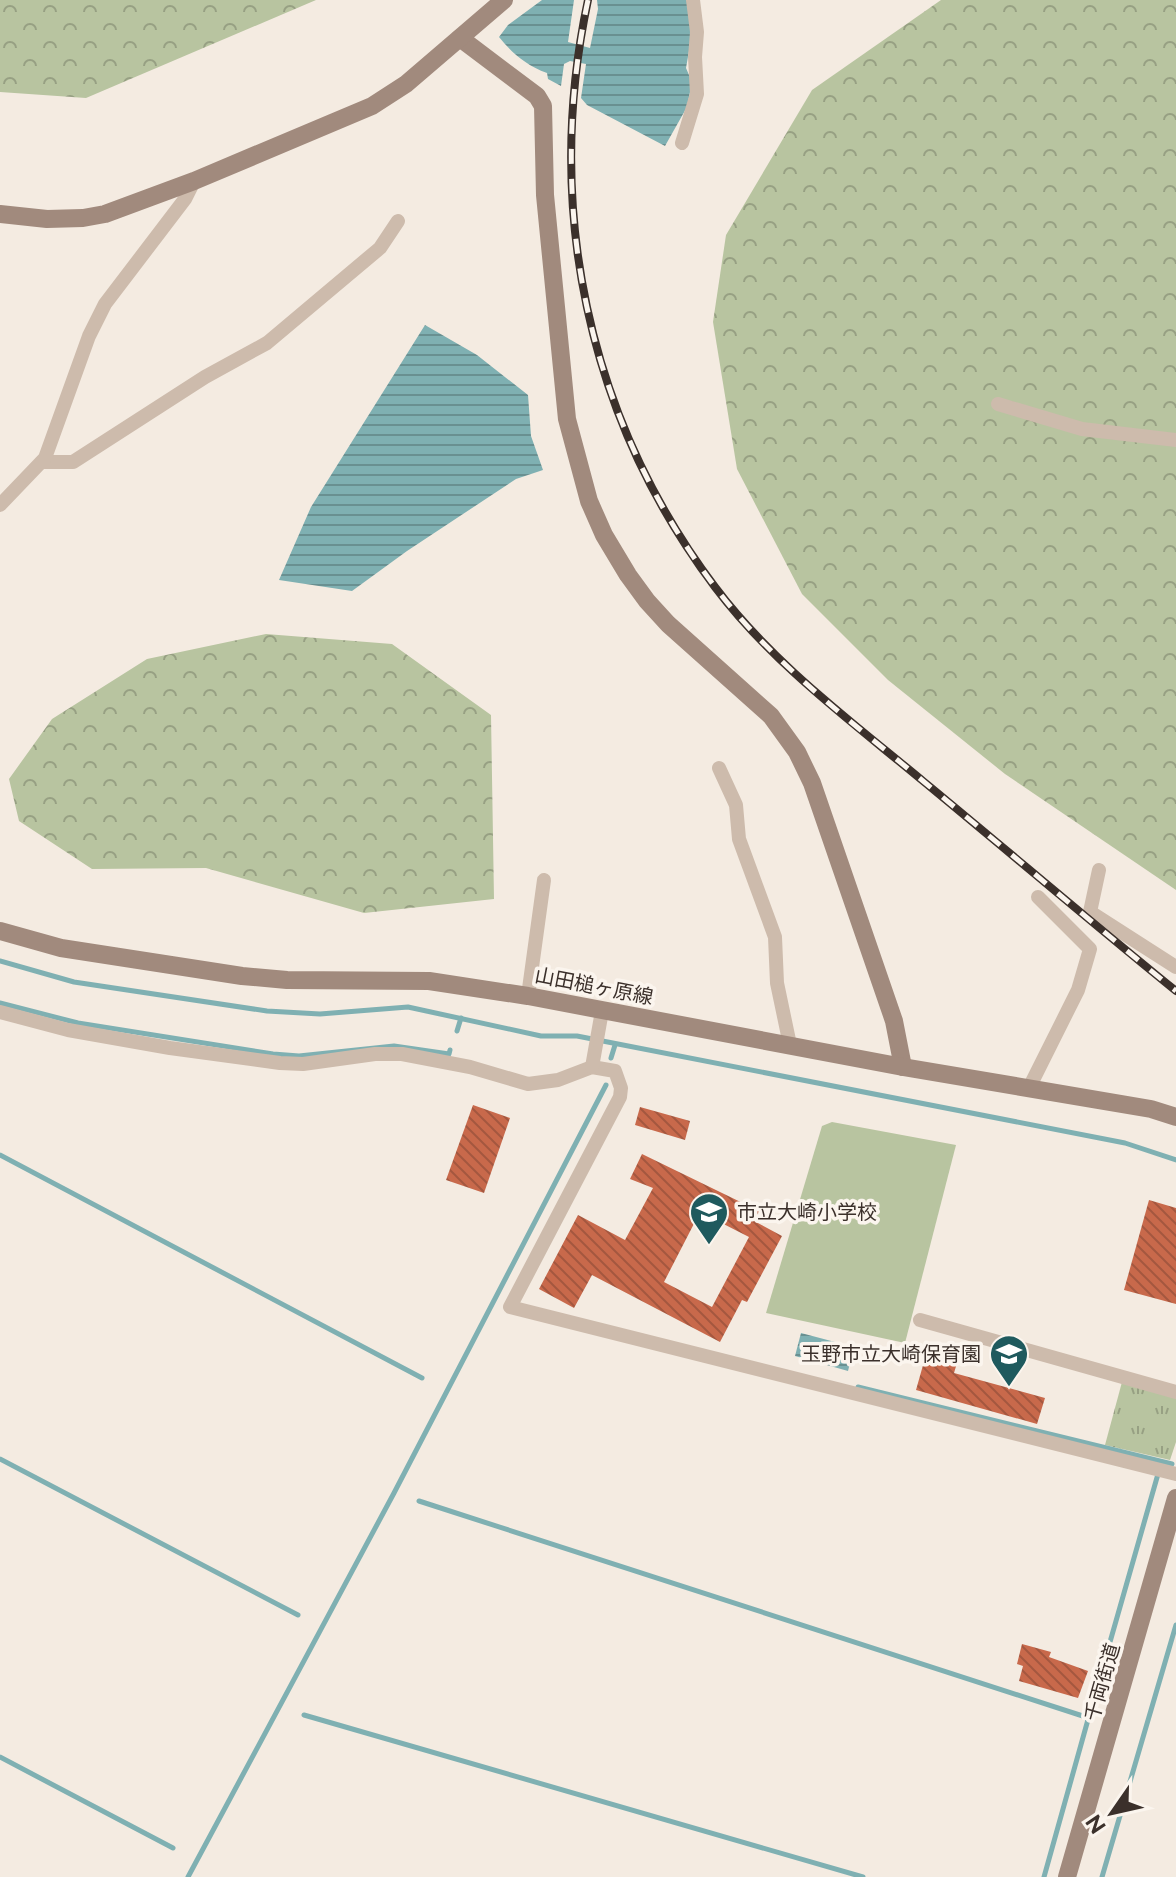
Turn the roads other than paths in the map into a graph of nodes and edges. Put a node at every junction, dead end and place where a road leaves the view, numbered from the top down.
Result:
1 (504, 0) edge
2 (693, 0) edge
3 (460, 38) junction
4 (682, 143) dead end
5 (194, 181) junction
6 (0, 214) edge
7 (398, 221) dead end
8 (998, 404) dead end
9 (1176, 440) edge
10 (42, 462) junction
11 (0, 505) edge
12 (719, 768) dead end
13 (1099, 870) dead end
14 (544, 880) dead end
15 (1038, 897) dead end
16 (0, 931) edge
17 (1176, 967) edge
18 (528, 996) junction
19 (602, 1011) junction
20 (0, 1012) edge
21 (790, 1045) junction
22 (593, 1062) junction
23 (903, 1067) junction
24 (1029, 1088) junction
25 (1176, 1117) edge
26 (920, 1320) dead end
27 (1176, 1392) edge
28 (1176, 1474) edge
29 (1176, 1498) edge
30 (1067, 1877) edge

1 - 3 street
2 - 4 street
3 - 5 street
3 - 23 street
5 - 6 street
5 - 10 street
7 - 10 street
8 - 9 street
10 - 11 street
12 - 21 street
13 - 17 street
14 - 18 street
15 - 24 street
16 - 18 street, 山田槌ヶ原線
18 - 19 street, 山田槌ヶ原線
19 - 21 street, 山田槌ヶ原線
19 - 22 street
20 - 22 street
21 - 23 street, 山田槌ヶ原線
22 - 28 street
23 - 24 street, 山田槌ヶ原線
24 - 25 street, 山田槌ヶ原線
26 - 27 street
29 - 30 street, 千両街道

